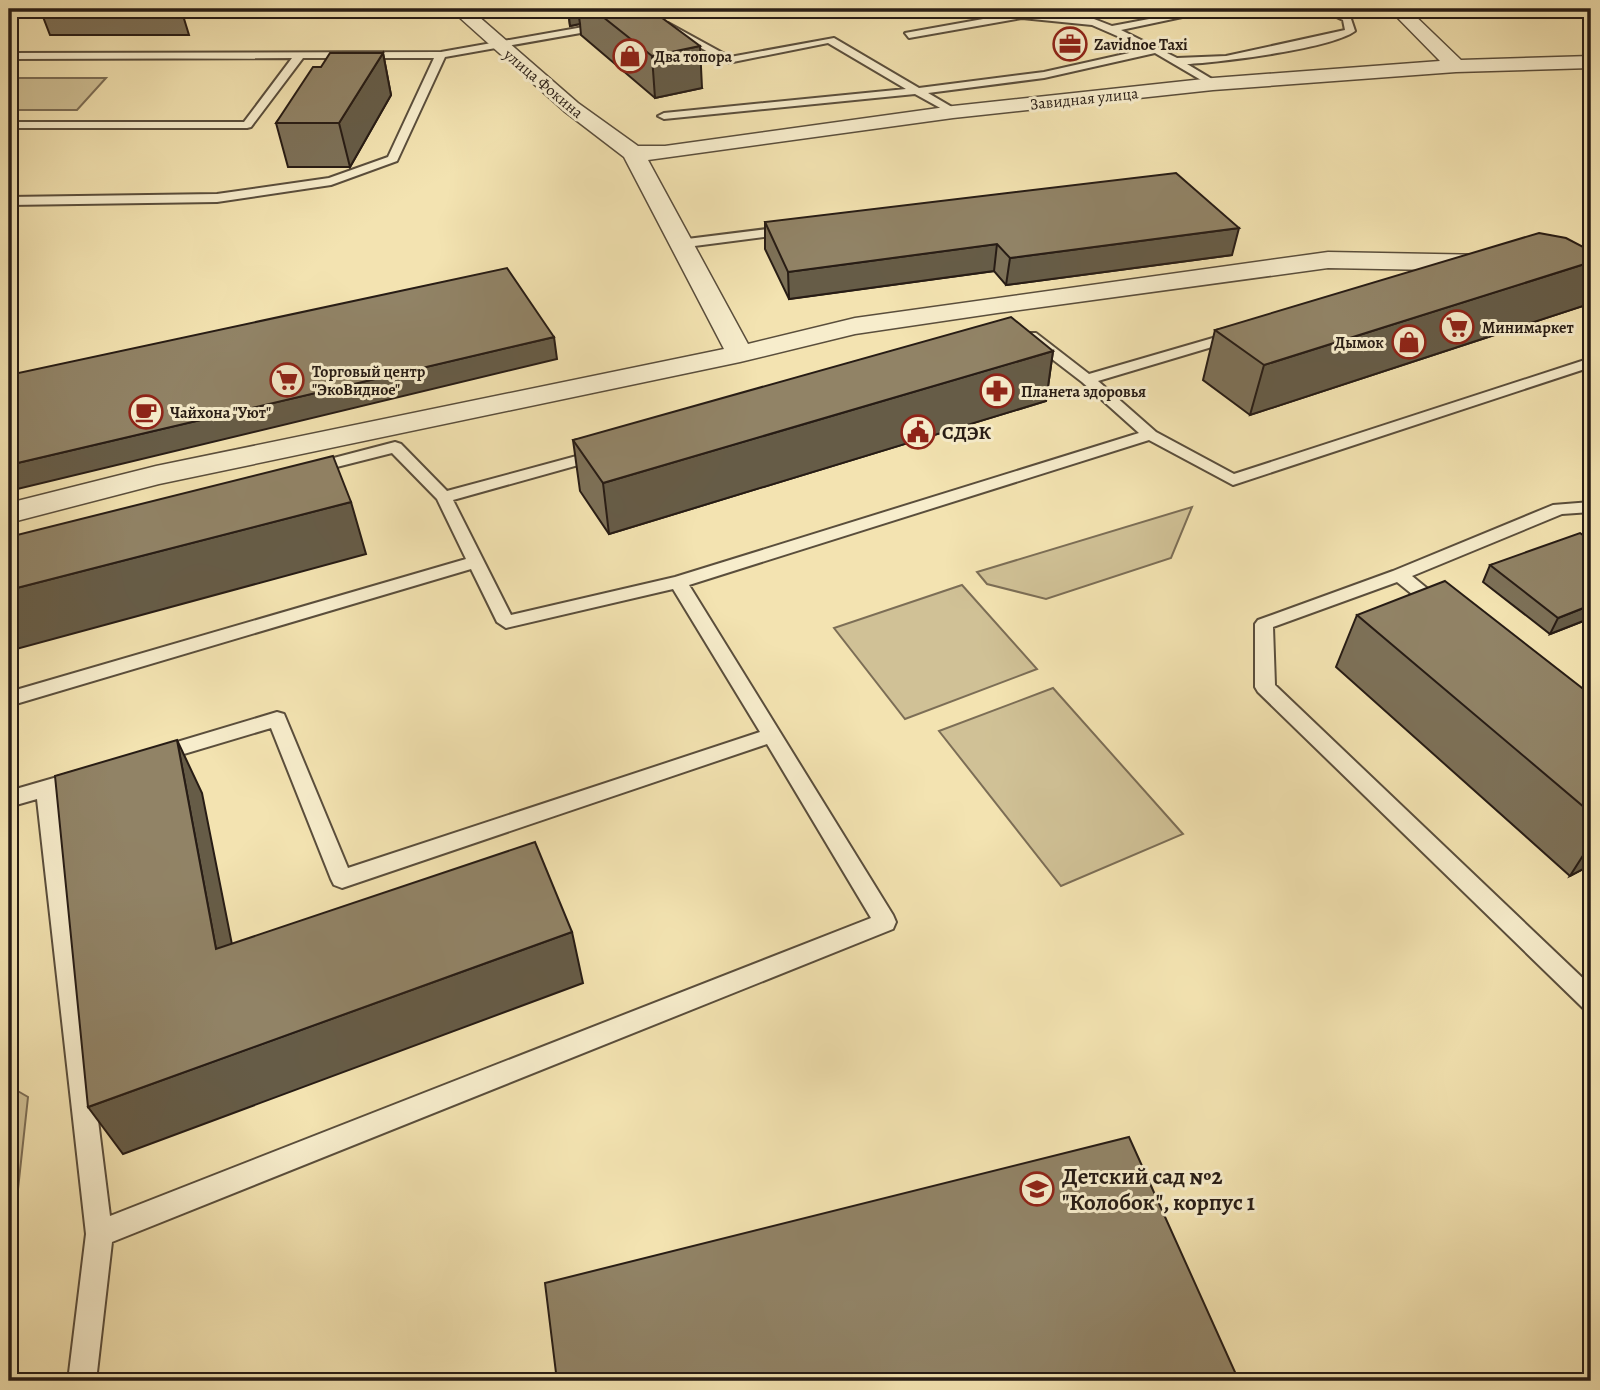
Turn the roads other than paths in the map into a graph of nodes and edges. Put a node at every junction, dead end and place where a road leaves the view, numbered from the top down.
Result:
1 (459, 9) edge
2 (1215, 9) edge
3 (1324, 9) edge
4 (1398, 9) edge
5 (653, 17) edge
6 (612, 25) edge
7 (1113, 29) junction
8 (909, 35) dead end
9 (500, 47) junction
10 (1157, 50) junction
11 (301, 54) junction
12 (441, 55) junction
13 (9, 56) edge
14 (1175, 61) junction
15 (1591, 62) edge
16 (1456, 66) junction
17 (1213, 83) junction
18 (917, 91) junction
19 (953, 112) junction
20 (664, 116) edge
21 (9, 125) edge
22 (633, 153) junction
23 (9, 201) edge
24 (800, 229) edge
25 (679, 244) junction
26 (1488, 263) junction
27 (1434, 279) edge
28 (1591, 284) edge
29 (1016, 325) junction
30 (1247, 332) edge
31 (740, 354) junction
32 (1591, 362) edge
33 (1087, 379) junction
34 (1150, 435) junction
35 (617, 449) edge
36 (288, 474) edge
37 (444, 497) junction
38 (1591, 508) edge
39 (9, 513) edge
40 (476, 562) junction
41 (1399, 575) junction
42 (678, 582) junction
43 (1452, 617) edge
44 (9, 699) edge
45 (772, 735) junction
46 (136, 762) edge
47 (98, 773) edge
48 (46, 789) junction
49 (9, 799) edge
50 (1591, 1002) edge
51 (99, 1234) junction
52 (82, 1381) edge

1 - 9 street, улица Фокина
2 - 7 lane
3 - 14 lane
4 - 16 street
5 - 18 lane
6 - 9 lane
7 - 8 lane
7 - 10 lane
9 - 12 lane
9 - 22 street, улица Фокина
10 - 14 lane
10 - 18 lane
11 - 12 lane
11 - 13 lane
11 - 21 lane
12 - 23 lane
14 - 17 lane
15 - 16 street, Завидная улица
16 - 17 street, Завидная улица
17 - 19 street, Завидная улица
18 - 19 lane
18 - 20 lane
19 - 22 street, Завидная улица
22 - 25 street
24 - 25 lane
25 - 31 street
26 - 27 lane
26 - 28 street
26 - 29 street
29 - 31 street
29 - 33 lane
30 - 33 lane
31 - 39 street
32 - 34 lane
33 - 34 lane
34 - 42 lane
35 - 37 lane
36 - 37 lane
37 - 40 lane
38 - 41 lane
40 - 42 lane
40 - 44 lane
41 - 43 lane
41 - 50 lane
42 - 45 lane
45 - 46 lane
45 - 51 lane
47 - 48 lane
48 - 49 lane
48 - 51 lane
51 - 52 lane

